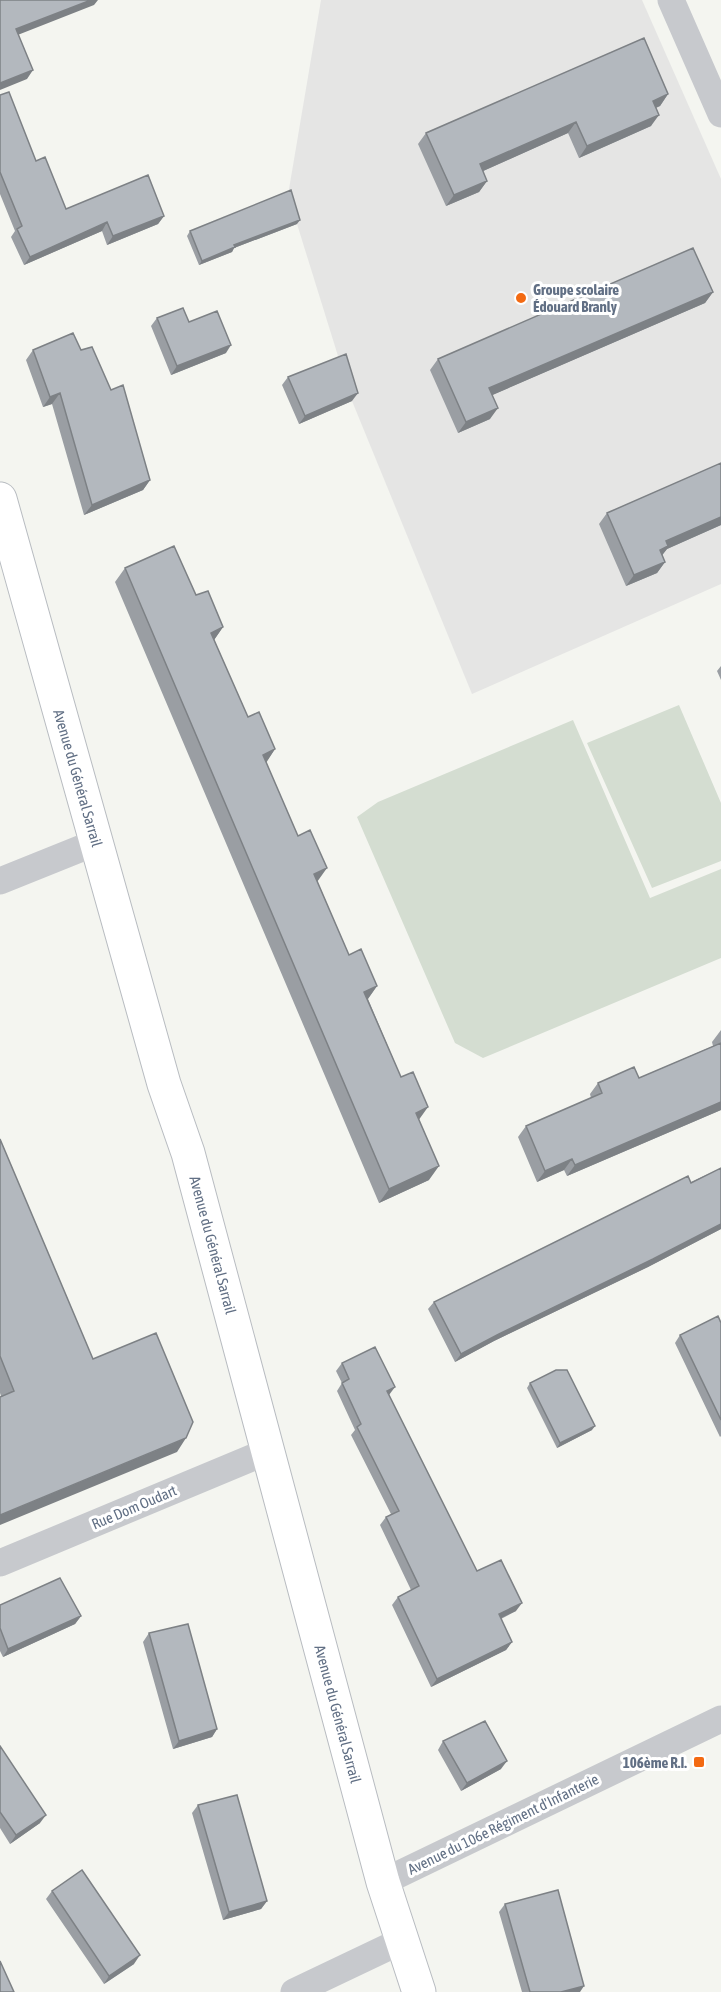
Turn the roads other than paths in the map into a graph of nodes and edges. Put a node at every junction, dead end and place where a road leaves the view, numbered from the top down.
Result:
1 (671, 0) edge
2 (721, 114) edge
3 (0, 499) edge
4 (97, 842) junction
5 (0, 881) edge
6 (268, 1452) junction
7 (0, 1563) edge
8 (721, 1719) edge
9 (383, 1882) junction
10 (401, 1941) junction
11 (294, 1992) edge
12 (419, 1992) edge

1 - 2 street
3 - 4 main road, Avenue du Général Sarrail
4 - 5 street
4 - 6 main road, Avenue du Général Sarrail
6 - 7 street, Rue Dom Oudart
6 - 9 main road, Avenue du Général Sarrail
8 - 9 street, Avenue du 106e Régiment d'Infanterie
9 - 10 main road, Avenue du Général Sarrail
10 - 11 street
10 - 12 main road, Avenue du Général Sarrail

